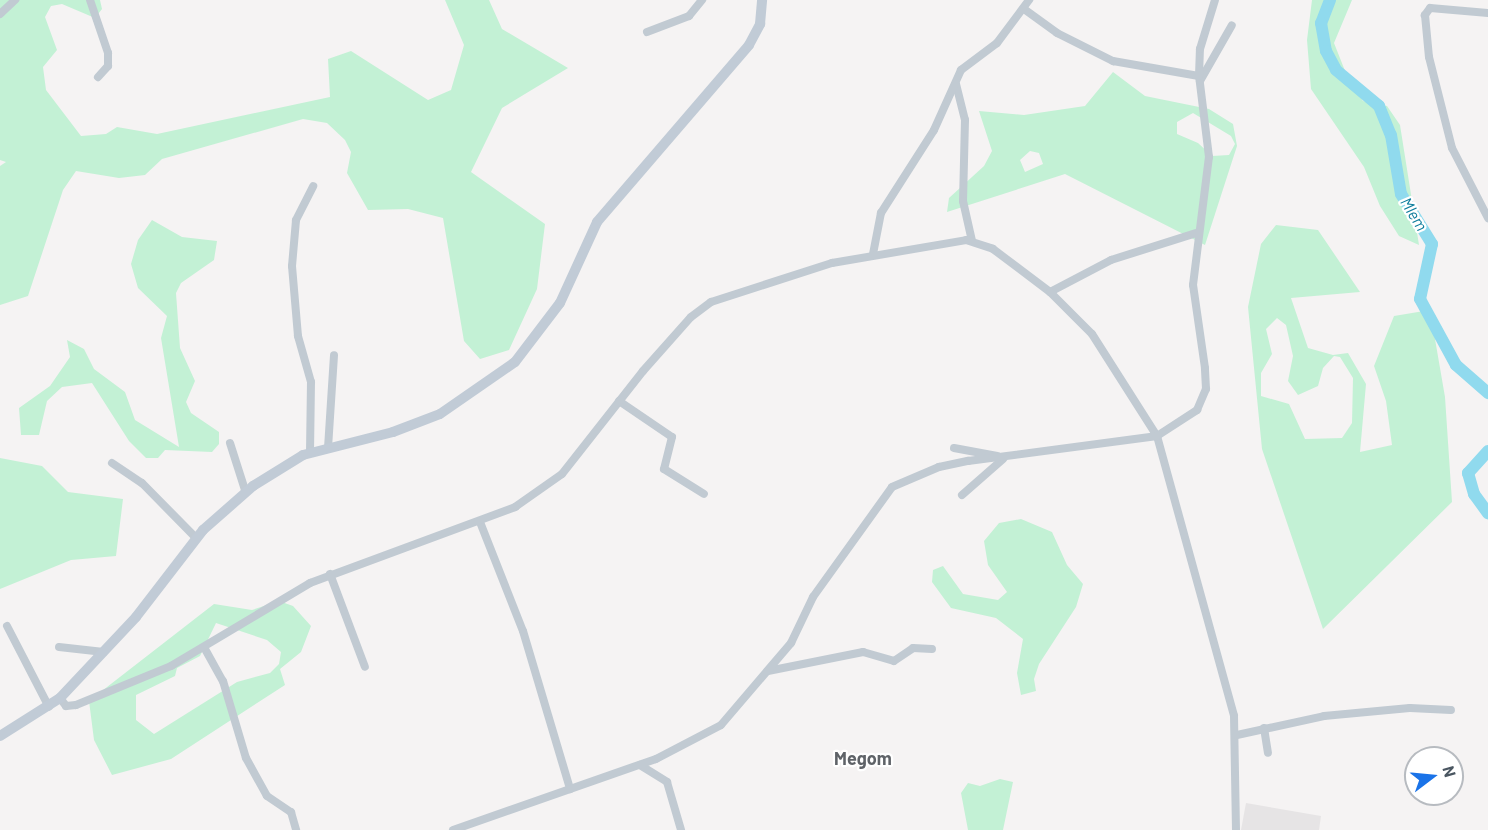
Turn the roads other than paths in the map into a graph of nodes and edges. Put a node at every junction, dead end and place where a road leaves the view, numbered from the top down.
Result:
1 (15, 0) edge
2 (90, 0) edge
3 (702, 0) edge
4 (762, 0) edge
5 (1029, 0) edge
6 (1215, 0) edge
7 (1426, 0) edge
8 (1024, 9) junction
9 (1426, 10) junction
10 (1488, 13) edge
11 (0, 14) edge
12 (1232, 25) dead end
13 (646, 33) dead end
14 (98, 77) dead end
15 (1199, 79) junction
16 (956, 84) junction
17 (313, 186) dead end
18 (1488, 218) edge
19 (1196, 233) junction
20 (972, 241) junction
21 (873, 254) junction
22 (1050, 292) junction
23 (334, 355) dead end
24 (619, 401) junction
25 (1157, 436) junction
26 (230, 443) dead end
27 (328, 448) junction
28 (954, 448) dead end
29 (310, 453) junction
30 (1004, 458) junction
31 (112, 463) dead end
32 (246, 493) junction
33 (704, 494) dead end
34 (962, 495) dead end
35 (480, 522) junction
36 (196, 538) junction
37 (330, 574) junction
38 (7, 626) dead end
39 (59, 647) dead end
40 (932, 649) dead end
41 (205, 650) junction
42 (104, 652) junction
43 (365, 667) dead end
44 (768, 671) junction
45 (60, 698) junction
46 (49, 706) junction
47 (1451, 710) dead end
48 (1264, 728) junction
49 (1237, 735) junction
50 (0, 736) edge
51 (1268, 753) dead end
52 (640, 765) junction
53 (570, 789) junction
54 (296, 830) edge
55 (453, 830) edge
56 (681, 830) edge
57 (1236, 830) edge

1 - 11 street
2 - 14 street
3 - 13 street
4 - 27 street
5 - 8 street
6 - 15 street
7 - 9 street
8 - 15 street
8 - 16 street
9 - 10 street
9 - 18 street
12 - 15 street
15 - 19 street
16 - 20 street
16 - 21 street
17 - 29 street
19 - 22 street
19 - 25 street
20 - 21 street
20 - 22 street
21 - 24 street
22 - 25 street
23 - 27 street
24 - 33 street
24 - 35 street
25 - 30 street
25 - 49 street
26 - 32 street
27 - 29 street
28 - 30 street
29 - 32 street
30 - 34 street
30 - 44 street
31 - 36 street
32 - 36 street
35 - 37 street
35 - 53 street
36 - 42 street
37 - 41 street
37 - 43 street
38 - 46 street
39 - 42 street
40 - 44 street
41 - 45 street
41 - 54 street
42 - 45 street
44 - 52 street
45 - 46 street
46 - 50 street
47 - 48 street
48 - 49 street
48 - 51 street
49 - 57 street
52 - 53 street
52 - 56 street
53 - 55 street

